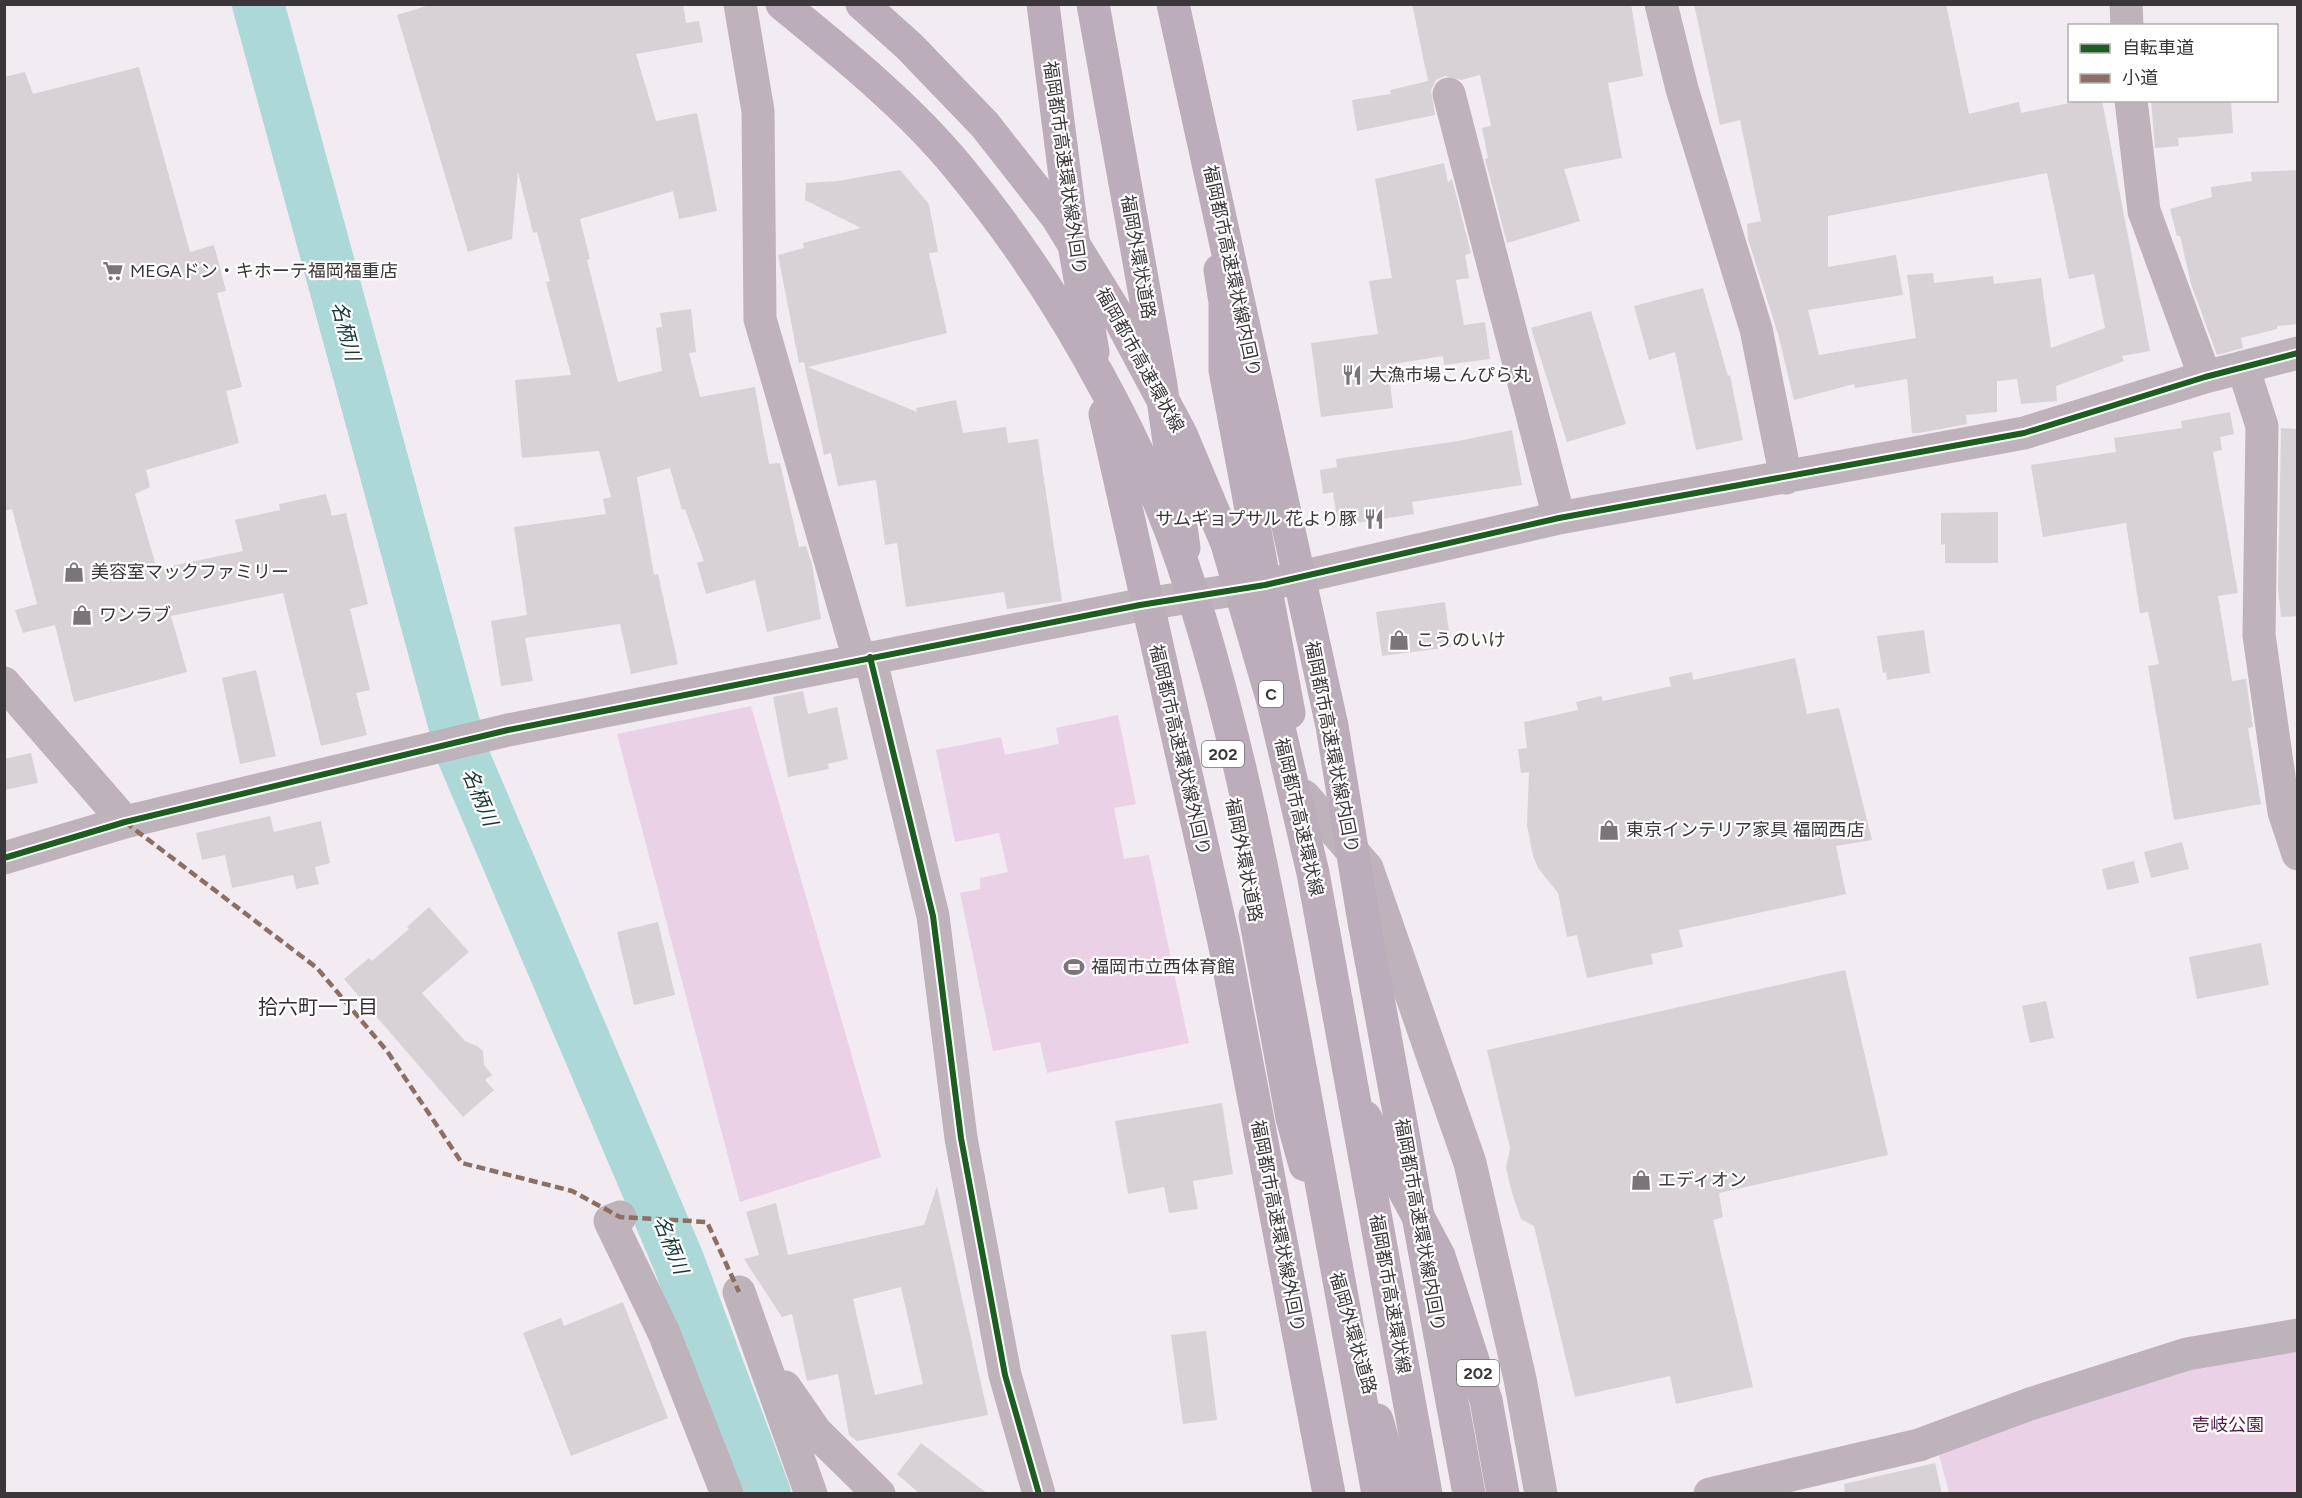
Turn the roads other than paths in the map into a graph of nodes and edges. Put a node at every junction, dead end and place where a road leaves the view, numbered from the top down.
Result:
1 (740, 4) edge
2 (782, 4) edge
3 (862, 4) edge
4 (1043, 4) edge
5 (1093, 4) edge
6 (1173, 4) edge
7 (1180, 4) edge
8 (1660, 4) edge
9 (2126, 4) edge
10 (2127, 24) edge
11 (1449, 94) dead end
12 (2131, 102) edge
13 (2298, 353) edge
14 (2243, 367) junction
15 (2205, 377) junction
16 (1786, 478) junction
17 (1558, 518) junction
18 (1265, 585) junction
19 (1190, 595) junction
20 (864, 658) junction
21 (4, 683) edge
22 (1304, 796) junction
23 (125, 822) junction
24 (2298, 854) edge
25 (4, 858) edge
26 (1365, 1117) junction
27 (620, 1217) dead end
28 (739, 1292) dead end
29 (2298, 1335) edge
30 (759, 1348) junction
31 (727, 1494) edge
32 (811, 1494) edge
33 (879, 1494) edge
34 (1039, 1494) edge
35 (1329, 1494) edge
36 (1378, 1494) edge
37 (1398, 1494) edge
38 (1407, 1494) edge
39 (1426, 1494) edge
40 (1469, 1494) edge
41 (1503, 1494) edge
42 (1541, 1494) edge
43 (1710, 1494) edge

1 - 20 street
2 - 36 highway, bridge
3 - 39 highway, 福岡都市高速環状線 / C, bridge
4 - 35 highway, 福岡都市高速環状線外回り, bridge
5 - 19 highway, 福岡外環状道路 / 202
6 - 40 highway, 福岡都市高速環状線内回り, bridge
7 - 18 highway, 福岡外環状道路 / 202
8 - 16 street
9 - 10 street
11 - 17 street
12 - 15 street
13 - 14 street
14 - 15 street
14 - 24 street
15 - 16 street
16 - 17 street
17 - 18 street
18 - 19 street
18 - 22 highway, 福岡外環状道路 / 202
19 - 20 street
19 - 37 highway, 福岡外環状道路 / 202
20 - 23 street
20 - 34 street
21 - 23 street
22 - 26 highway, 福岡外環状道路 / 202
22 - 42 street
23 - 25 street
26 - 38 highway, 福岡外環状道路 / 202
26 - 41 highway, 202
27 - 31 street
28 - 30 street
29 - 43 street
30 - 32 street
30 - 33 street

